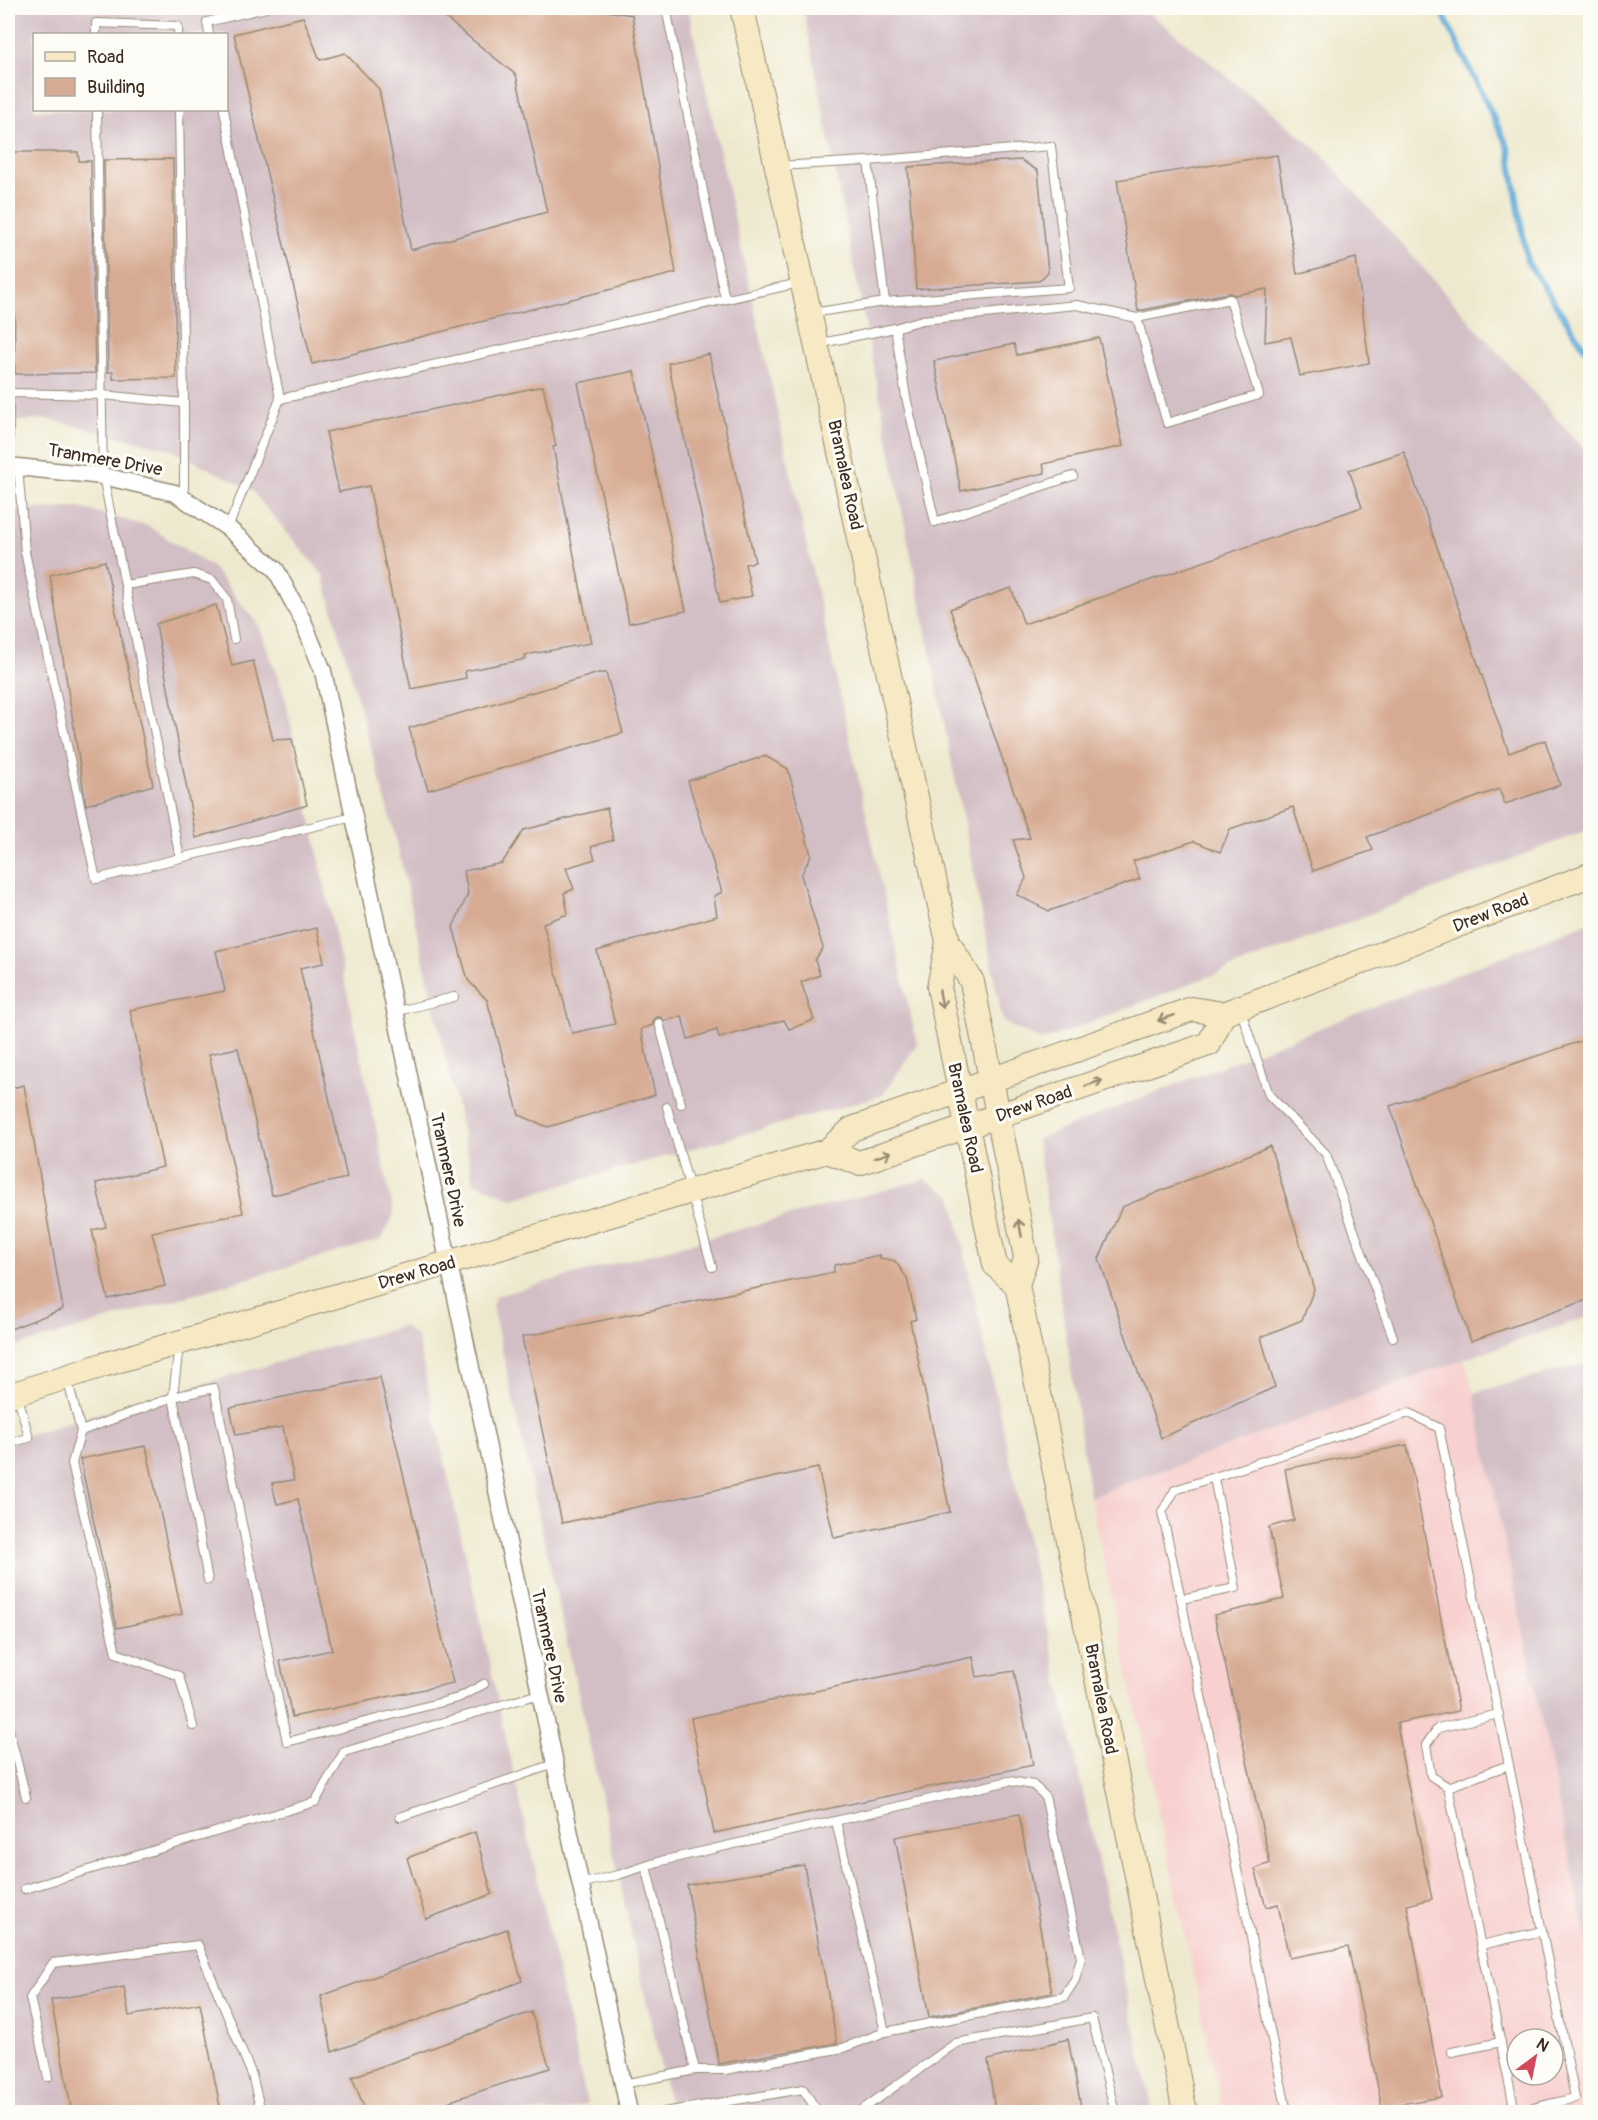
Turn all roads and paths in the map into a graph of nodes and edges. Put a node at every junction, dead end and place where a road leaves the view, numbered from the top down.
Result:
1 (266, 8) edge
2 (666, 8) edge
3 (742, 8) edge
4 (96, 33) edge
5 (178, 33) edge
6 (209, 33) edge
7 (97, 111) edge
8 (179, 111) edge
9 (224, 111) edge
10 (868, 161) junction
11 (777, 166) junction
12 (803, 282) junction
13 (725, 300) junction
14 (885, 302) junction
15 (810, 314) junction
16 (1137, 318) junction
17 (895, 328) junction
18 (816, 344) junction
19 (102, 395) junction
20 (280, 399) junction
21 (184, 403) junction
22 (11, 466) edge
23 (103, 476) junction
24 (1073, 476) dead end
25 (184, 498) junction
26 (228, 528) junction
27 (125, 585) junction
28 (234, 639) dead end
29 (353, 817) junction
30 (180, 858) junction
31 (1590, 875) edge
32 (948, 942) junction
33 (454, 997) dead end
34 (1231, 1011) junction
35 (394, 1012) junction
36 (659, 1023) dead end
37 (992, 1080) junction
38 (960, 1092) junction
39 (681, 1104) dead end
40 (668, 1107) dead end
41 (999, 1115) junction
42 (967, 1127) junction
43 (827, 1151) junction
44 (692, 1191) junction
45 (447, 1264) junction
46 (712, 1268) dead end
47 (1017, 1285) junction
48 (1393, 1337) dead end
49 (179, 1344) junction
50 (67, 1377) junction
51 (12, 1395) edge
52 (173, 1398) junction
53 (81, 1431) junction
54 (8, 1443) edge
55 (1214, 1478) junction
56 (208, 1580) dead end
57 (1181, 1599) junction
58 (484, 1684) dead end
59 (539, 1694) junction
60 (1499, 1714) junction
61 (8, 1726) edge
62 (193, 1726) dead end
63 (554, 1764) junction
64 (1509, 1765) junction
65 (1448, 1786) junction
66 (26, 1797) dead end
67 (400, 1817) dead end
68 (836, 1821) junction
69 (646, 1866) junction
70 (580, 1884) junction
71 (25, 1889) dead end
72 (1542, 1931) junction
73 (1481, 1945) junction
74 (885, 2032) junction
75 (1501, 2042) junction
76 (1452, 2052) dead end
77 (695, 2070) junction
78 (48, 2077) dead end
79 (623, 2085) junction
80 (261, 2112) edge
81 (629, 2112) edge
82 (664, 2112) edge
83 (818, 2112) edge
84 (858, 2112) edge
85 (1115, 2112) edge
86 (1185, 2112) edge
87 (1287, 2112) edge
88 (1515, 2112) edge

1 - 6 lane
2 - 13 lane
3 - 11 main road, Bramalea Road
4 - 5 lane
7 - 19 lane
8 - 21 lane
9 - 20 lane
10 - 11 lane
10 - 14 lane
10 - 14 lane
11 - 12 main road, Bramalea Road
12 - 13 lane
12 - 15 main road, Bramalea Road
13 - 20 lane
14 - 15 lane
15 - 18 main road, Bramalea Road
16 - 16 lane
16 - 17 lane
17 - 18 lane
17 - 24 lane
18 - 32 main road, Bramalea Road
19 - 21 lane
19 - 22 lane
19 - 23 lane
20 - 26 lane
21 - 25 lane
22 - 23 street, Tranmere Drive
22 - 30 lane
23 - 25 street, Tranmere Drive
23 - 27 lane
25 - 26 street, Tranmere Drive
26 - 29 street, Tranmere Drive
27 - 28 lane
27 - 30 lane
29 - 30 lane
29 - 35 street, Tranmere Drive
31 - 34 main road, Drew Road
32 - 37 main road, Bramalea Road
32 -> 38 main road, Bramalea Road
33 - 35 lane
34 -> 37 main road, Drew Road
41 -> 34 main road, Drew Road
34 - 48 lane
35 - 45 street, Tranmere Drive
36 - 39 lane
37 - 38 main road, Drew Road
37 - 41 main road, Bramalea Road
38 - 42 main road, Bramalea Road
38 - 43 main road, Drew Road
40 - 44 lane
41 - 42 main road, Drew Road
47 -> 41 main road, Bramalea Road
43 -> 42 main road, Drew Road
42 - 47 main road, Bramalea Road
43 - 44 main road, Drew Road
44 - 45 main road, Drew Road
44 - 46 lane
45 - 49 main road, Drew Road
45 - 59 street, Tranmere Drive
47 - 86 main road, Bramalea Road
49 - 50 main road, Drew Road
49 - 52 lane
50 - 51 main road, Drew Road
50 - 53 lane
51 - 54 lane
52 - 53 lane
52 - 56 lane
52 - 58 lane
53 - 62 lane
55 - 57 lane
55 - 57 lane
55 - 60 lane
57 - 87 lane
59 - 63 street, Tranmere Drive
59 - 71 lane
60 - 64 lane
60 - 65 lane
61 - 66 lane
63 - 67 lane
63 - 70 street, Tranmere Drive
64 - 65 lane
64 - 72 lane
65 - 73 lane
68 - 69 lane
68 - 74 lane
68 - 74 lane
69 - 70 lane
69 - 77 lane
70 - 79 street, Tranmere Drive
72 - 73 lane
72 - 88 lane
73 - 75 lane
74 - 77 lane
75 - 76 lane
75 - 88 lane
77 - 79 lane
78 - 80 lane
79 - 81 street, Tranmere Drive
82 - 83 lane
84 - 85 lane

